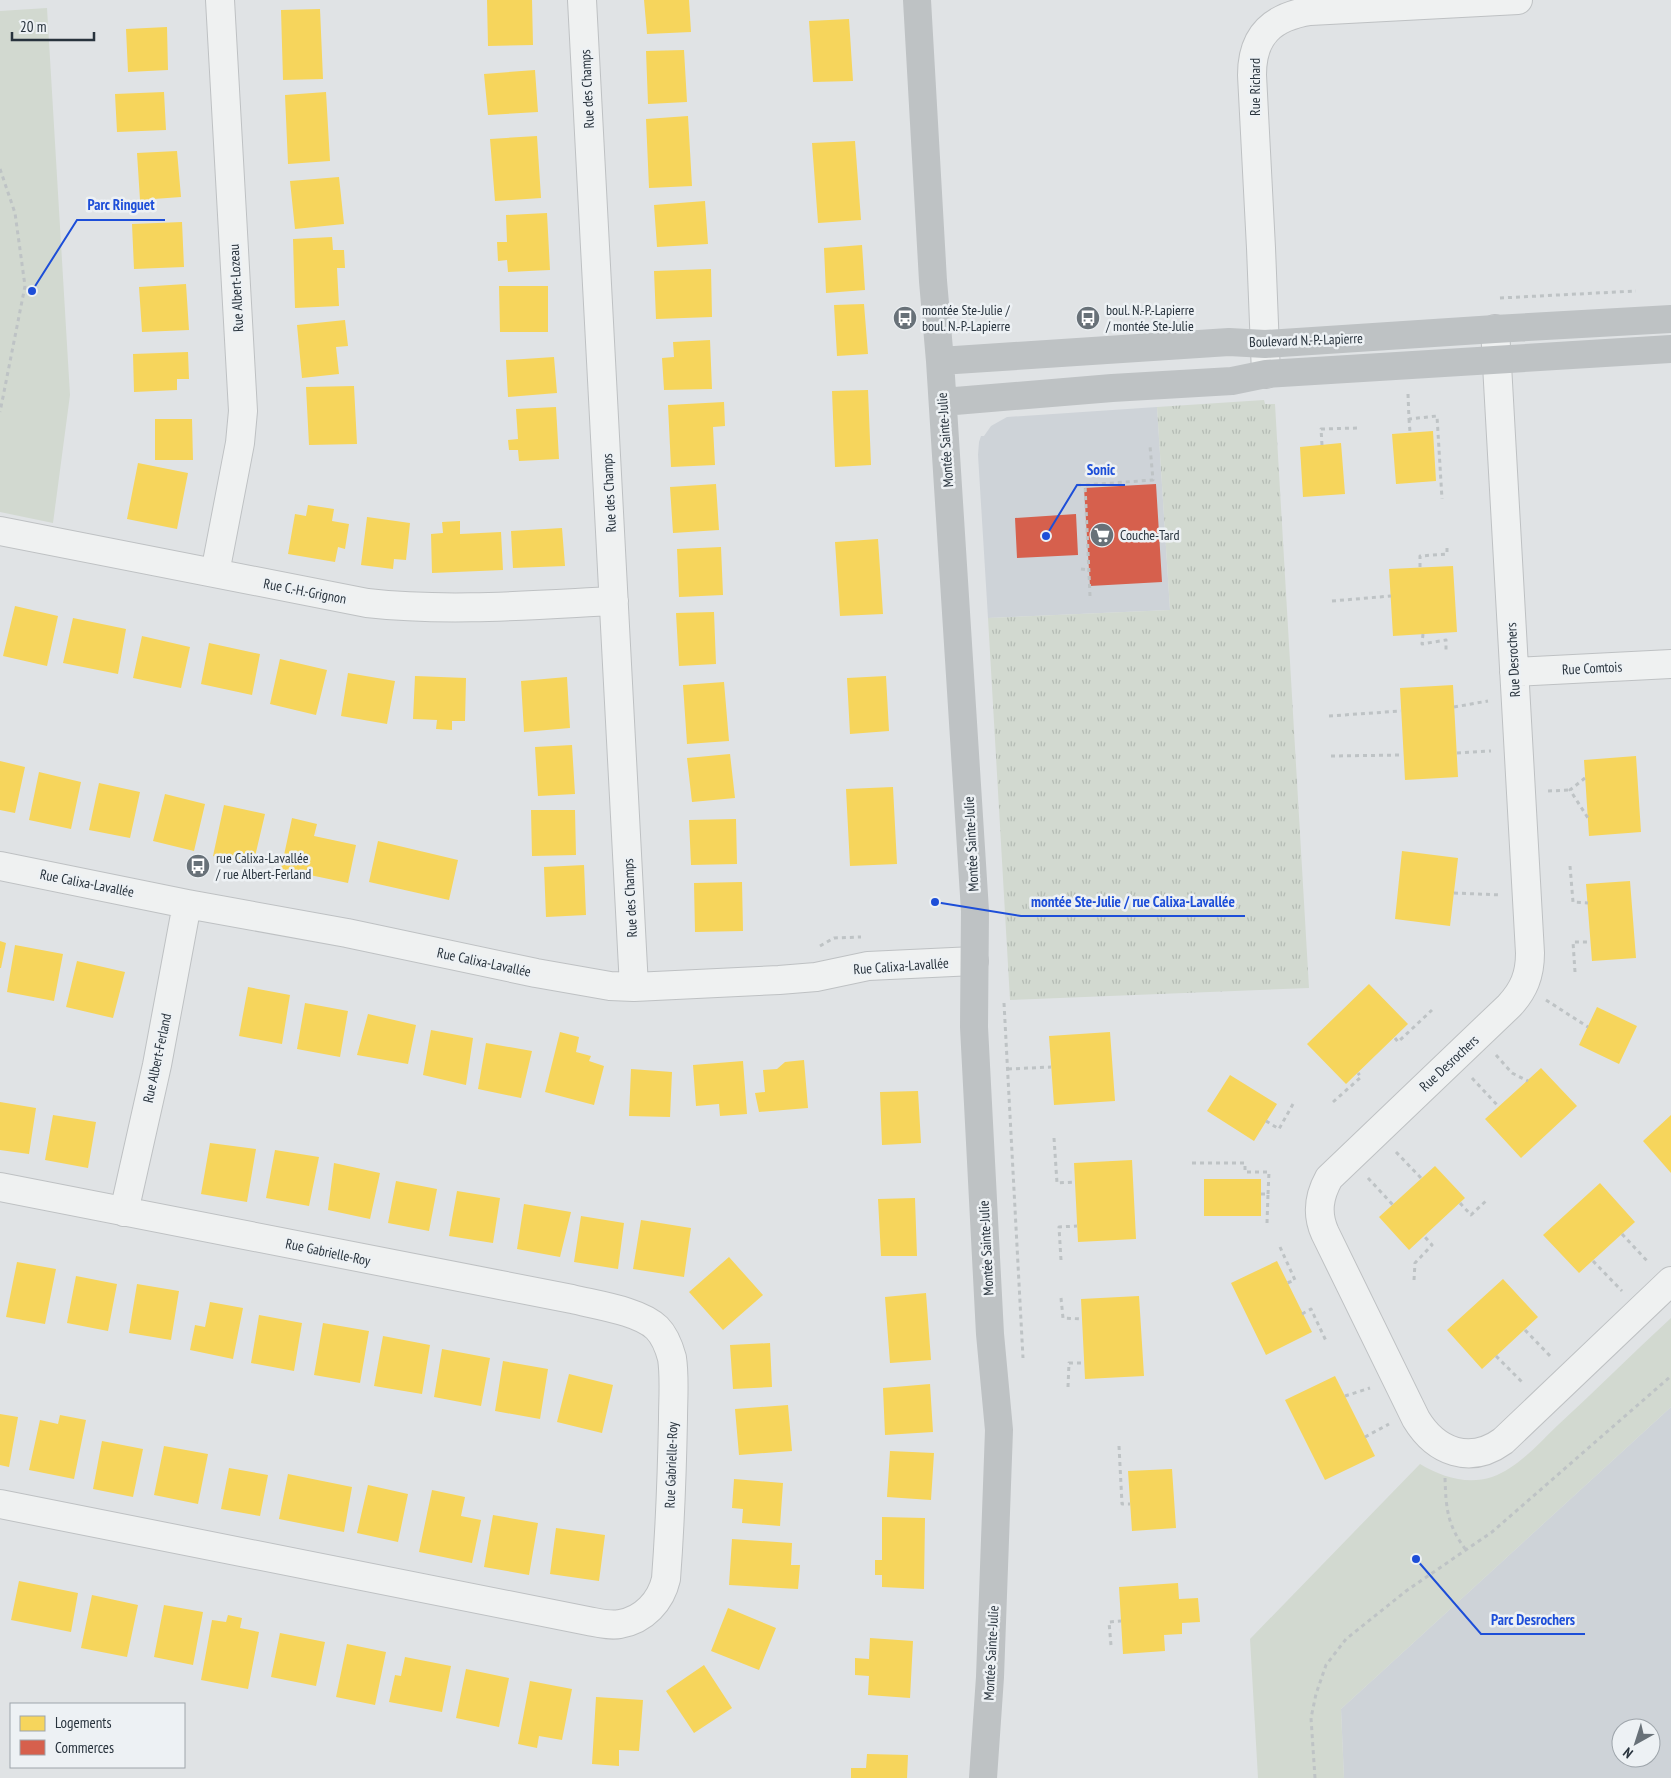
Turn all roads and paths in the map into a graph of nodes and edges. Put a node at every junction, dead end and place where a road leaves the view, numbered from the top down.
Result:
1 (220, 0) edge
2 (582, 0) edge
3 (917, 0) edge
4 (1518, 0) edge
5 (0, 169) edge
6 (1671, 319) edge
7 (1495, 329) junction
8 (1264, 344) junction
9 (1671, 349) edge
10 (1496, 359) junction
11 (940, 361) junction
12 (1266, 374) junction
13 (1408, 387) dead end
14 (943, 402) junction
15 (0, 412) edge
16 (1409, 420) junction
17 (1358, 428) dead end
18 (1410, 432) dead end
19 (1322, 445) dead end
20 (1150, 446) dead end
21 (1077, 485) dead end
22 (1085, 485) junction
23 (1442, 499) dead end
24 (0, 531) edge
25 (1447, 544) dead end
26 (1420, 568) dead end
27 (1081, 569) dead end
28 (1089, 570) junction
29 (215, 573) junction
30 (1090, 596) dead end
31 (1391, 596) dead end
32 (614, 601) junction
33 (1332, 601) dead end
34 (1422, 634) dead end
35 (1446, 653) dead end
36 (1671, 664) edge
37 (1514, 672) junction
38 (1493, 700) dead end
39 (1454, 707) dead end
40 (1401, 711) dead end
41 (1329, 716) dead end
42 (1496, 751) dead end
43 (1456, 753) dead end
44 (1403, 755) dead end
45 (1331, 756) dead end
46 (1585, 778) dead end
47 (1588, 818) dead end
48 (0, 866) edge
49 (1570, 866) dead end
50 (1454, 893) dead end
51 (1504, 895) dead end
52 (1588, 903) dead end
53 (187, 904) junction
54 (1590, 942) dead end
55 (974, 961) junction
56 (1575, 972) dead end
57 (634, 986) junction
58 (1432, 1010) dead end
59 (1394, 1038) dead end
60 (1051, 1067) dead end
61 (1358, 1073) dead end
62 (1334, 1102) dead end
63 (1293, 1104) dead end
64 (1266, 1121) dead end
65 (1054, 1138) dead end
66 (1192, 1162) dead end
67 (1075, 1182) dead end
68 (0, 1187) edge
69 (1261, 1194) dead end
70 (1268, 1194) junction
71 (1488, 1199) dead end
72 (1460, 1203) dead end
73 (124, 1212) junction
74 (1267, 1223) dead end
75 (1077, 1226) dead end
76 (1622, 1234) dead end
77 (1424, 1236) dead end
78 (1280, 1247) dead end
79 (1061, 1260) dead end
80 (1414, 1280) dead end
81 (1670, 1282) edge
82 (1287, 1283) dead end
83 (1061, 1298) dead end
84 (1302, 1314) dead end
85 (1082, 1318) dead end
86 (1326, 1343) dead end
87 (1023, 1358) dead end
88 (1084, 1362) dead end
89 (1671, 1376) edge
90 (1375, 1386) dead end
91 (1068, 1387) dead end
92 (1345, 1396) dead end
93 (1393, 1422) dead end
94 (1366, 1437) dead end
95 (1119, 1446) dead end
96 (1445, 1472) dead end
97 (0, 1504) edge
98 (1130, 1504) dead end
99 (1466, 1550) junction
100 (1121, 1621) dead end
101 (1111, 1646) dead end
102 (983, 1778) edge
103 (1315, 1778) edge

1 - 29 street, Rue Albert-Lozeau
2 - 32 street, Rue des Champs
3 - 11 main road, Montée Sainte-Julie
4 - 8 street, Rue Richard
5 - 15 path
6 - 7 main road, Boulevard N.-P.-Lapierre
7 - 8 main road, Boulevard N.-P.-Lapierre
7 - 10 street, Rue Desrochers
8 - 11 main road, Boulevard N.-P.-Lapierre
8 - 12 street, Rue Richard
9 - 10 main road
10 - 12 main road
10 - 37 street, Rue Desrochers
11 - 14 main road, Montée Sainte-Julie
12 - 14 main road
13 - 16 path
14 - 55 main road, Montée Sainte-Julie
16 - 18 path
16 - 23 path
17 - 19 path
20 - 22 path
21 - 22 path
22 - 28 path
24 - 29 street, Rue C.-H.-Grignon
25 - 26 path
27 - 28 path
28 - 30 path
29 - 32 street, Rue C.-H.-Grignon
31 - 33 path
32 - 57 street, Rue des Champs
34 - 35 path
36 - 37 street, Rue Comtois
37 - 81 street, Rue Desrochers
38 - 39 path
40 - 41 path
42 - 43 path
44 - 45 path
46 - 47 path
48 - 53 street, Rue Calixa-Lavallée
49 - 52 path
50 - 51 path
53 - 57 street, Rue Calixa-Lavallée
53 - 73 street, Rue Albert-Ferland
54 - 56 path
55 - 57 street, Rue Calixa-Lavallée
55 - 102 main road, Montée Sainte-Julie
58 - 59 path
60 - 87 path
61 - 62 path
63 - 64 path
65 - 67 path
66 - 70 path
68 - 73 street, Rue Gabrielle-Roy
69 - 70 path
70 - 74 path
71 - 72 path
73 - 97 street, Rue Gabrielle-Roy
75 - 79 path
76 - 81 path
77 - 80 path
78 - 82 path
83 - 85 path
84 - 86 path
88 - 91 path
89 - 99 path
90 - 92 path
93 - 94 path
95 - 98 path
96 - 99 path
99 - 103 path
100 - 101 path

